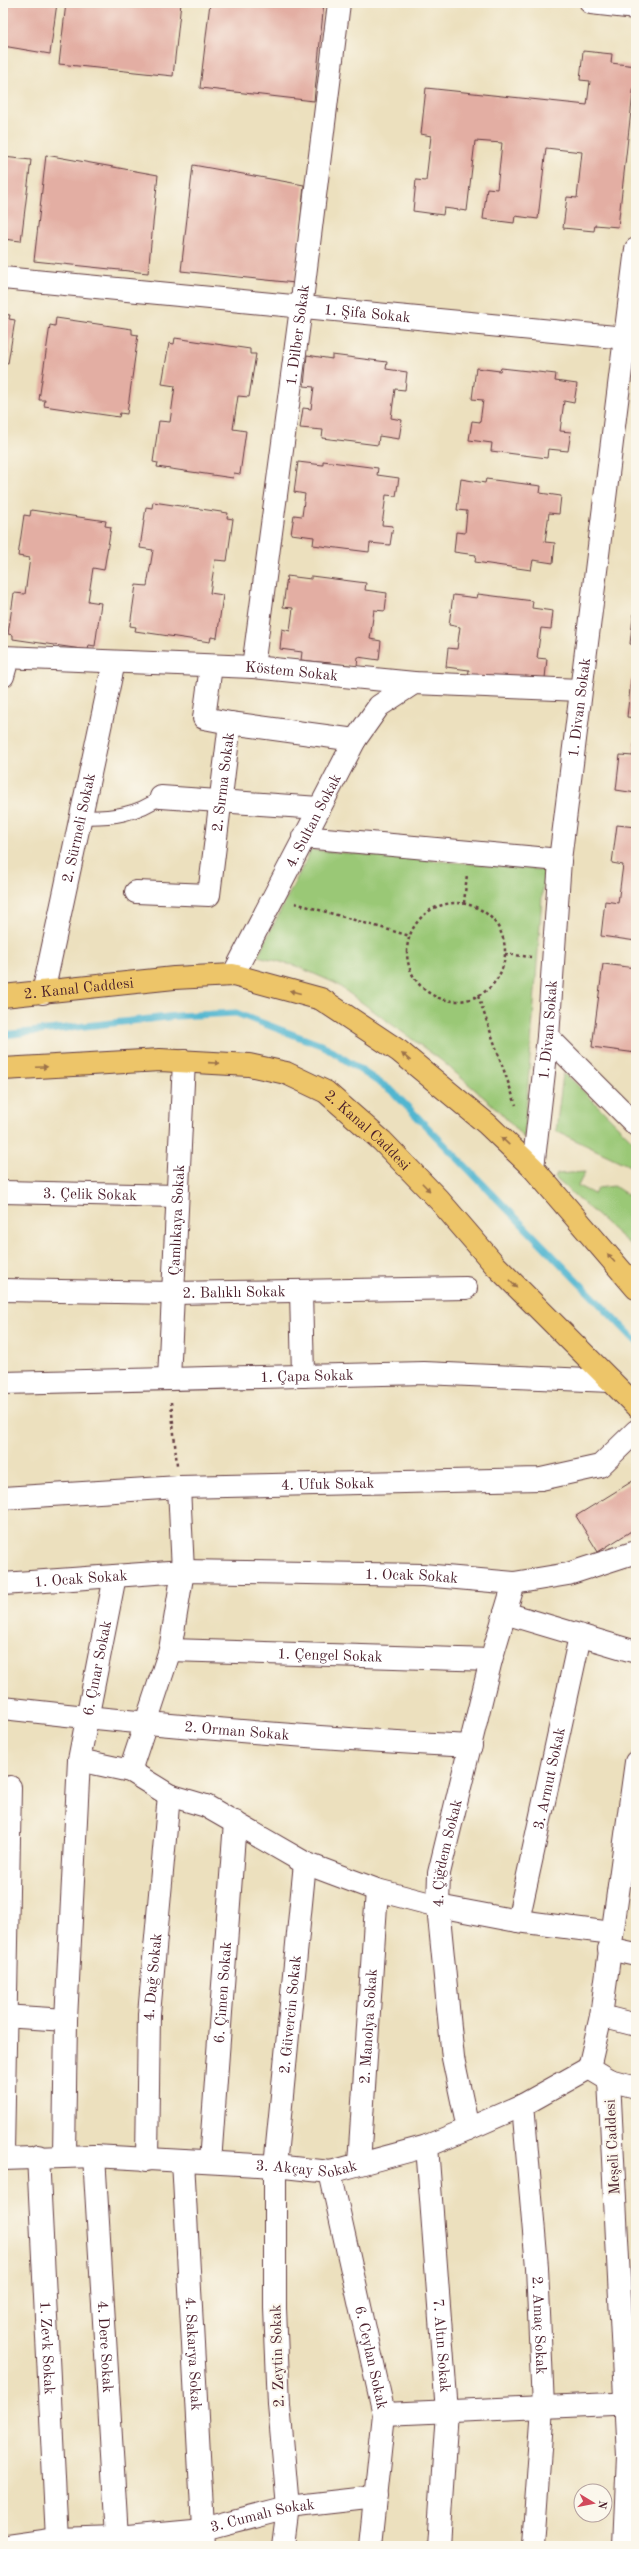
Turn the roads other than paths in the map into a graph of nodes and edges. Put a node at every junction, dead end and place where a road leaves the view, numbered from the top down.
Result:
1 (339, 3) edge
2 (591, 3) edge
3 (636, 8) edge
4 (636, 249) edge
5 (3, 278) edge
6 (302, 308) junction
7 (630, 338) edge
8 (114, 662) junction
9 (5, 664) edge
10 (211, 666) junction
11 (253, 667) junction
12 (414, 683) junction
13 (580, 690) junction
14 (230, 723) junction
15 (355, 740) junction
16 (161, 797) joint
17 (221, 801) junction
18 (319, 808) junction
19 (81, 817) junction
20 (303, 837) junction
21 (560, 860) junction
22 (136, 892) dead end
23 (233, 975) junction
24 (43, 993) junction
25 (3, 996) edge
26 (548, 1037) junction
27 (184, 1061) junction
28 (3, 1069) edge
29 (636, 1125) edge
30 (533, 1168) junction
31 (3, 1192) edge
32 (177, 1196) junction
33 (466, 1288) dead end
34 (636, 1288) edge
35 (3, 1290) edge
36 (301, 1291) junction
37 (173, 1294) junction
38 (303, 1376) junction
39 (169, 1379) junction
40 (611, 1381) junction
41 (3, 1384) edge
42 (636, 1406) edge
43 (636, 1431) edge
44 (179, 1486) junction
45 (3, 1498) edge
46 (636, 1552) edge
47 (183, 1571) junction
48 (115, 1576) junction
49 (514, 1583) junction
50 (3, 1584) edge
51 (504, 1613) junction
52 (580, 1636) junction
53 (170, 1650) junction
54 (636, 1652) edge
55 (491, 1660) junction
56 (3, 1708) edge
57 (87, 1718) junction
58 (146, 1725) junction
59 (471, 1746) junction
60 (79, 1760) junction
61 (635, 1769) edge
62 (130, 1771) junction
63 (10, 1787) dead end
64 (169, 1795) junction
65 (235, 1822) junction
66 (305, 1863) junction
67 (628, 1868) edge
68 (377, 1890) junction
69 (438, 1906) junction
70 (518, 1921) junction
71 (610, 1941) junction
72 (636, 1955) edge
73 (5, 2016) edge
74 (601, 2016) junction
75 (66, 2020) junction
76 (636, 2025) edge
77 (589, 2068) junction
78 (609, 2080) junction
79 (636, 2087) edge
80 (523, 2105) junction
81 (468, 2129) junction
82 (427, 2146) junction
83 (3, 2150) edge
84 (64, 2155) junction
85 (38, 2156) junction
86 (94, 2156) junction
87 (3, 2158) edge
88 (147, 2160) junction
89 (183, 2162) junction
90 (210, 2162) junction
91 (359, 2163) junction
92 (275, 2166) junction
93 (330, 2172) junction
94 (631, 2403) edge
95 (543, 2407) junction
96 (447, 2412) junction
97 (384, 2414) junction
98 (632, 2458) edge
99 (376, 2497) junction
100 (288, 2507) junction
101 (629, 2532) edge
102 (118, 2537) junction
103 (204, 2538) edge
104 (57, 2539) junction
105 (7, 2546) edge
106 (283, 2546) edge
107 (370, 2546) edge
108 (438, 2546) edge
109 (533, 2546) edge

1 - 6 street, 1. Dilber Sokak
2 - 3 street
4 - 7 street, 1. Divan Sokak
5 - 6 street, 1. Şifa Sokak
6 - 7 street, 1. Şifa Sokak
6 - 11 street, 1. Dilber Sokak
7 - 13 street, 1. Divan Sokak
8 - 9 street, Köstem Sokak
8 - 10 street, Köstem Sokak
8 - 19 street, 2. Sürmeli Sokak
10 - 11 street, Köstem Sokak
10 - 14 street
11 - 12 street, Köstem Sokak
12 - 13 street, Köstem Sokak
12 - 15 street, 4. Sultan Sokak
13 - 21 street, 1. Divan Sokak
14 - 15 street, 2. Sırma Sokak
14 - 17 street, 2. Sırma Sokak
15 - 18 street, 4. Sultan Sokak
16 - 17 street
16 - 19 lane
17 - 18 street
17 - 22 street, 2. Sırma Sokak
18 - 20 street, 4. Sultan Sokak
19 - 24 street, 2. Sürmeli Sokak
20 - 21 street
20 - 23 street, 4. Sultan Sokak
21 - 26 street, 1. Divan Sokak
23 - 24 main road, 2. Kanal Caddesi
30 -> 23 main road, 2. Kanal Caddesi
24 - 25 main road, 2. Kanal Caddesi
26 - 29 street
26 - 30 street, 1. Divan Sokak
28 -> 27 main road, 2. Kanal Caddesi
27 - 32 street, Çamlıkaya Sokak
27 -> 40 main road, 2. Kanal Caddesi
34 -> 30 main road, 2. Kanal Caddesi
31 - 32 street, 3. Çelik Sokak
32 - 37 street, Çamlıkaya Sokak
33 - 36 street, 2. Balıklı Sokak
35 - 37 street, 2. Balıklı Sokak
36 - 37 street, 2. Balıklı Sokak
36 - 38 street
37 - 39 street, Çamlıkaya Sokak
38 - 39 street, 1. Çapa Sokak
38 - 40 street, 1. Çapa Sokak
39 - 41 street, 1. Çapa Sokak
40 - 42 main road, 2. Kanal Caddesi
43 - 44 street, 4. Ufuk Sokak
44 - 45 street, 4. Ufuk Sokak
44 - 47 street
46 - 49 street, 1. Ocak Sokak
47 - 48 street, 1. Ocak Sokak
47 - 49 street, 1. Ocak Sokak
47 - 53 street
48 - 50 street, 1. Ocak Sokak
48 - 57 street, 6. Çınar Sokak
49 - 51 street, 4. Çiğdem Sokak
51 - 52 street
51 - 55 street, 4. Çiğdem Sokak
52 - 54 street
52 - 70 street, 3. Armut Sokak
53 - 55 street, 1. Çengel Sokak
53 - 58 street
55 - 59 street, 4. Çiğdem Sokak
56 - 57 street, 2. Orman Sokak
57 - 58 street, 2. Orman Sokak
57 - 60 street, 6. Çınar Sokak
58 - 59 street, 2. Orman Sokak
58 - 62 street
59 - 69 street, 4. Çiğdem Sokak
60 - 62 street
60 - 75 street, 6. Çınar Sokak
61 - 67 street
62 - 64 street
63 - 73 street
64 - 65 street
64 - 88 street, 4. Dağ Sokak
65 - 66 street
65 - 90 street, 6. Çimen Sokak
66 - 68 street
66 - 92 street, 2. Güvercin Sokak
67 - 71 street
68 - 69 street
68 - 91 street, 2. Manolya Sokak
69 - 70 street
69 - 81 street, 4. Çiğdem Sokak
70 - 71 street
71 - 72 street
71 - 74 street
73 - 75 street
73 - 83 street
74 - 76 street
74 - 77 street
75 - 84 street, 6. Çınar Sokak
77 - 78 street, Meşeli Caddesi
77 - 80 street, 3. Akçay Sokak
78 - 79 street
78 - 94 street, Meşeli Caddesi
80 - 81 street, 3. Akçay Sokak
80 - 95 street, 2. Amaç Sokak
81 - 82 street, 3. Akçay Sokak
82 - 91 street, 3. Akçay Sokak
82 - 96 street, 7. Altın Sokak
84 - 85 street, 3. Akçay Sokak
84 - 86 street, 3. Akçay Sokak
85 - 87 street, 3. Akçay Sokak
85 - 104 street, 1. Zevk Sokak
86 - 88 street, 3. Akçay Sokak
86 - 102 street, 4. Dere Sokak
88 - 89 street, 3. Akçay Sokak
89 - 90 street, 3. Akçay Sokak
89 - 103 street, 4. Sakarya Sokak
90 - 92 street, 3. Akçay Sokak
91 - 93 street, 3. Akçay Sokak
92 - 93 street, 3. Akçay Sokak
92 - 100 street, 2. Zeytin Sokak
93 - 97 street, 6. Ceylan Sokak
94 - 95 street
94 - 98 street, Meşeli Caddesi
95 - 96 street
95 - 109 street, 2. Amaç Sokak
96 - 97 street
96 - 108 street, 7. Altın Sokak
97 - 99 street, 6. Ceylan Sokak
98 - 101 street, Meşeli Caddesi
99 - 100 street, 3. Cumalı Sokak
99 - 107 street, 6. Ceylan Sokak
100 - 103 street, 3. Cumalı Sokak
100 - 106 street, 2. Zeytin Sokak
102 - 103 street, 3. Cumalı Sokak
102 - 104 street, 3. Cumalı Sokak
104 - 105 street, 3. Cumalı Sokak

